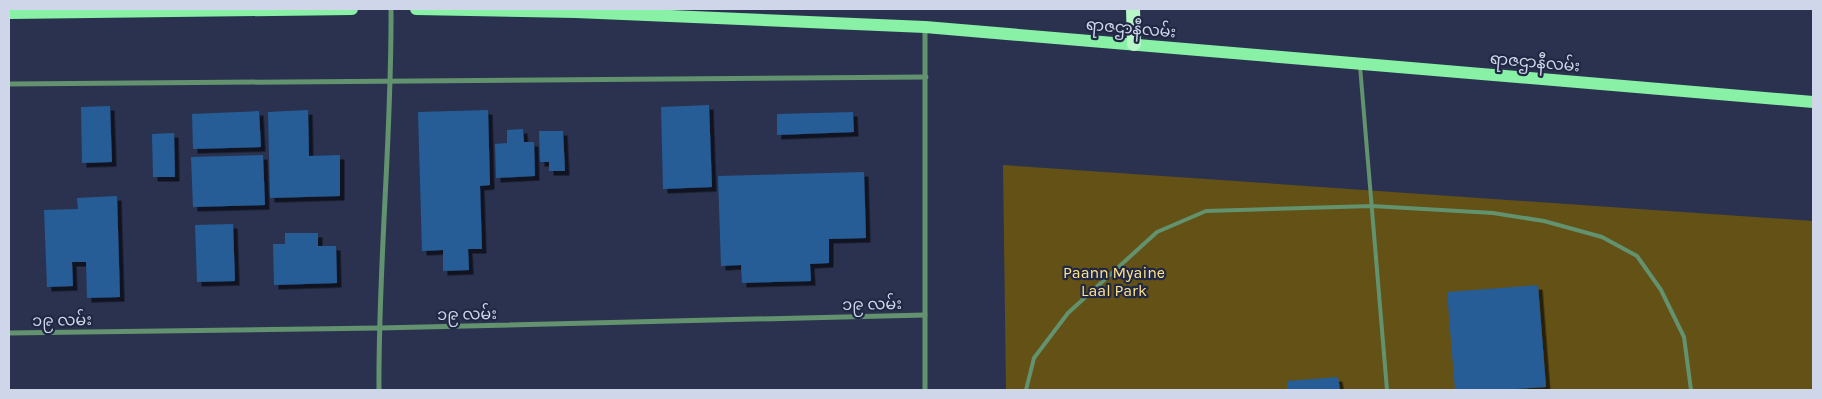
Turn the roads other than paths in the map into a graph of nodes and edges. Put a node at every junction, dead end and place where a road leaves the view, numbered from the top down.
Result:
1 (352, 9) edge
2 (391, 9) edge
3 (416, 9) edge
4 (1134, 9) edge
5 (9, 13) edge
6 (925, 27) junction
7 (1134, 44) junction
8 (1360, 64) junction
9 (926, 77) junction
10 (390, 81) junction
11 (9, 84) edge
12 (1813, 102) edge
13 (1372, 206) junction
14 (925, 315) junction
15 (379, 328) junction
16 (9, 333) edge
17 (379, 390) edge
18 (925, 390) edge
19 (1026, 390) edge
20 (1387, 390) edge
21 (1692, 390) edge

1 - 5 main road
2 - 10 street
3 - 6 main road, ရာဇဌာနီလမ်း
4 - 7 highway
6 - 7 main road, ရာဇဌာနီလမ်း
6 - 9 street
7 - 8 main road, ရာဇဌာနီလမ်း
8 - 12 main road, ရာဇဌာနီလမ်း
8 - 13 lane
9 - 10 street
9 - 14 street
10 - 11 street
10 - 15 street
13 - 19 lane
13 - 20 lane
13 - 21 lane
14 - 15 street, ၁၉ လမ်း
14 - 18 street
15 - 16 street, ၁၉ လမ်း
15 - 17 street

